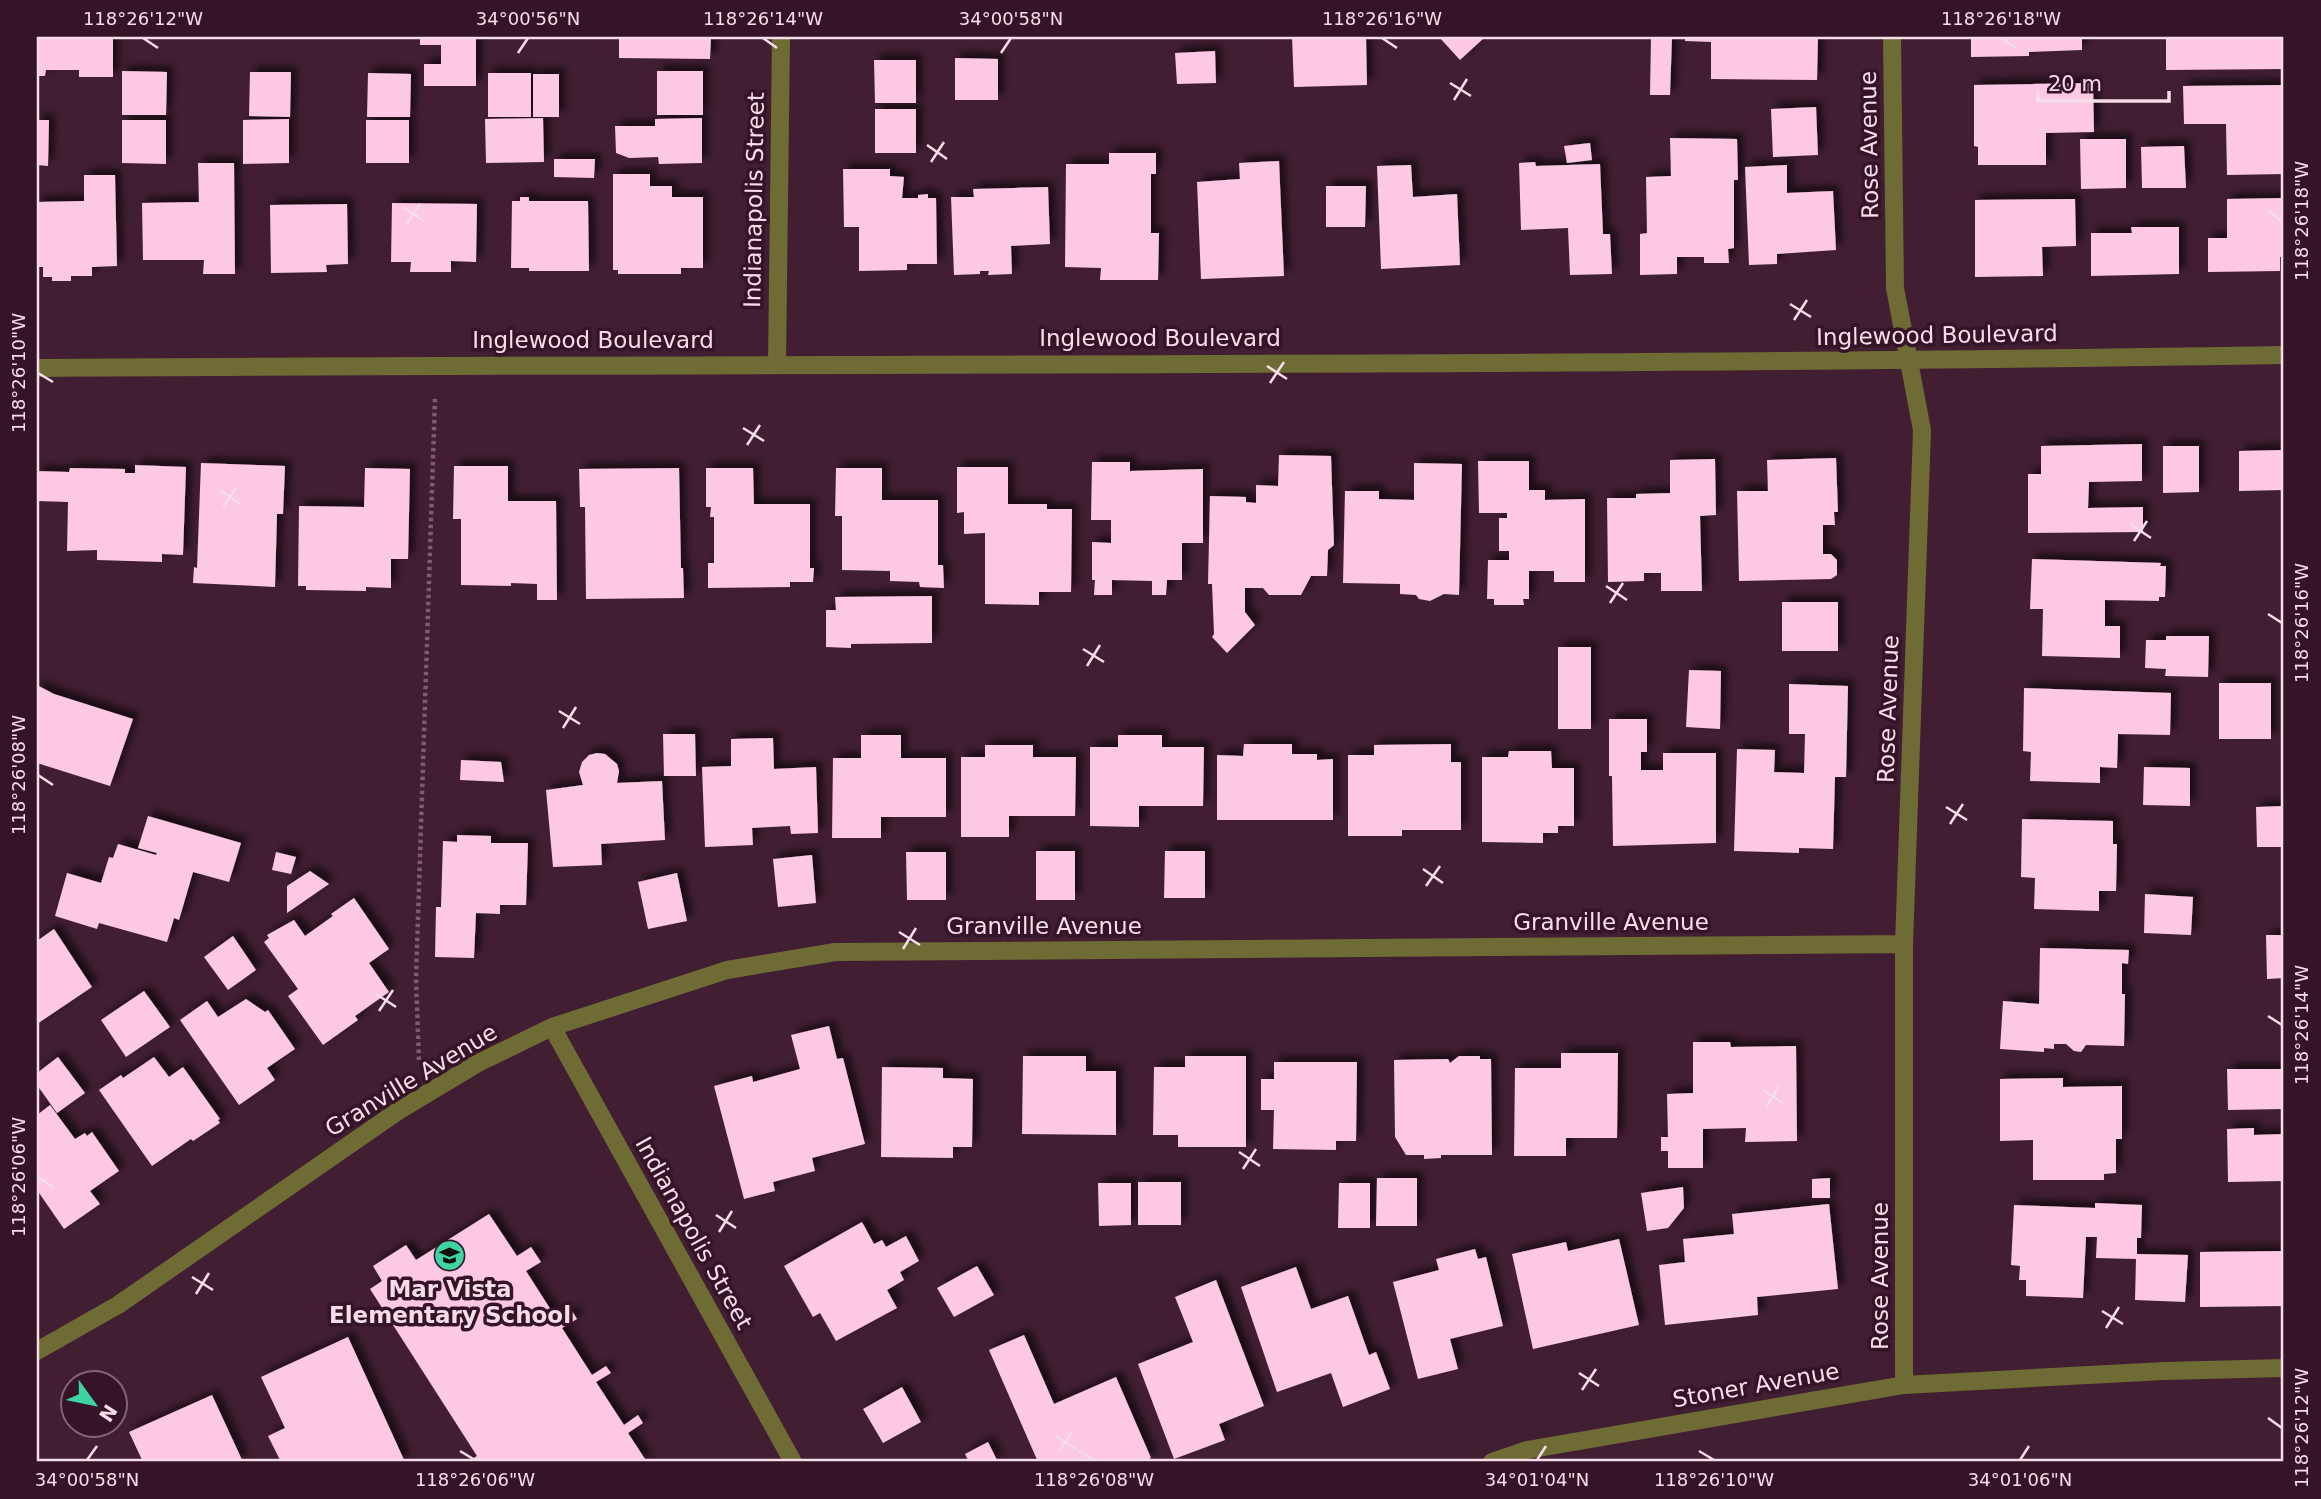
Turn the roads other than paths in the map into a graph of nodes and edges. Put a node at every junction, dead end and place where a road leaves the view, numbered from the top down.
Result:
1 (781, 37) edge
2 (1892, 37) edge
3 (2284, 355) edge
4 (1908, 361) junction
5 (777, 364) junction
6 (37, 368) edge
7 (1904, 944) junction
8 (552, 1027) junction
9 (37, 1351) edge
10 (2284, 1368) edge
11 (1904, 1385) junction
12 (793, 1462) edge
13 (1492, 1462) edge

1 - 5 street, Indianapolis Street
2 - 4 street, Rose Avenue
3 - 4 street, Inglewood Boulevard
4 - 5 street, Inglewood Boulevard
4 - 7 street, Rose Avenue
5 - 6 street, Inglewood Boulevard
7 - 8 street, Granville Avenue
7 - 11 street, Rose Avenue
8 - 9 street, Granville Avenue
8 - 12 street, Indianapolis Street
10 - 11 street, Stoner Avenue
11 - 13 street, Stoner Avenue

